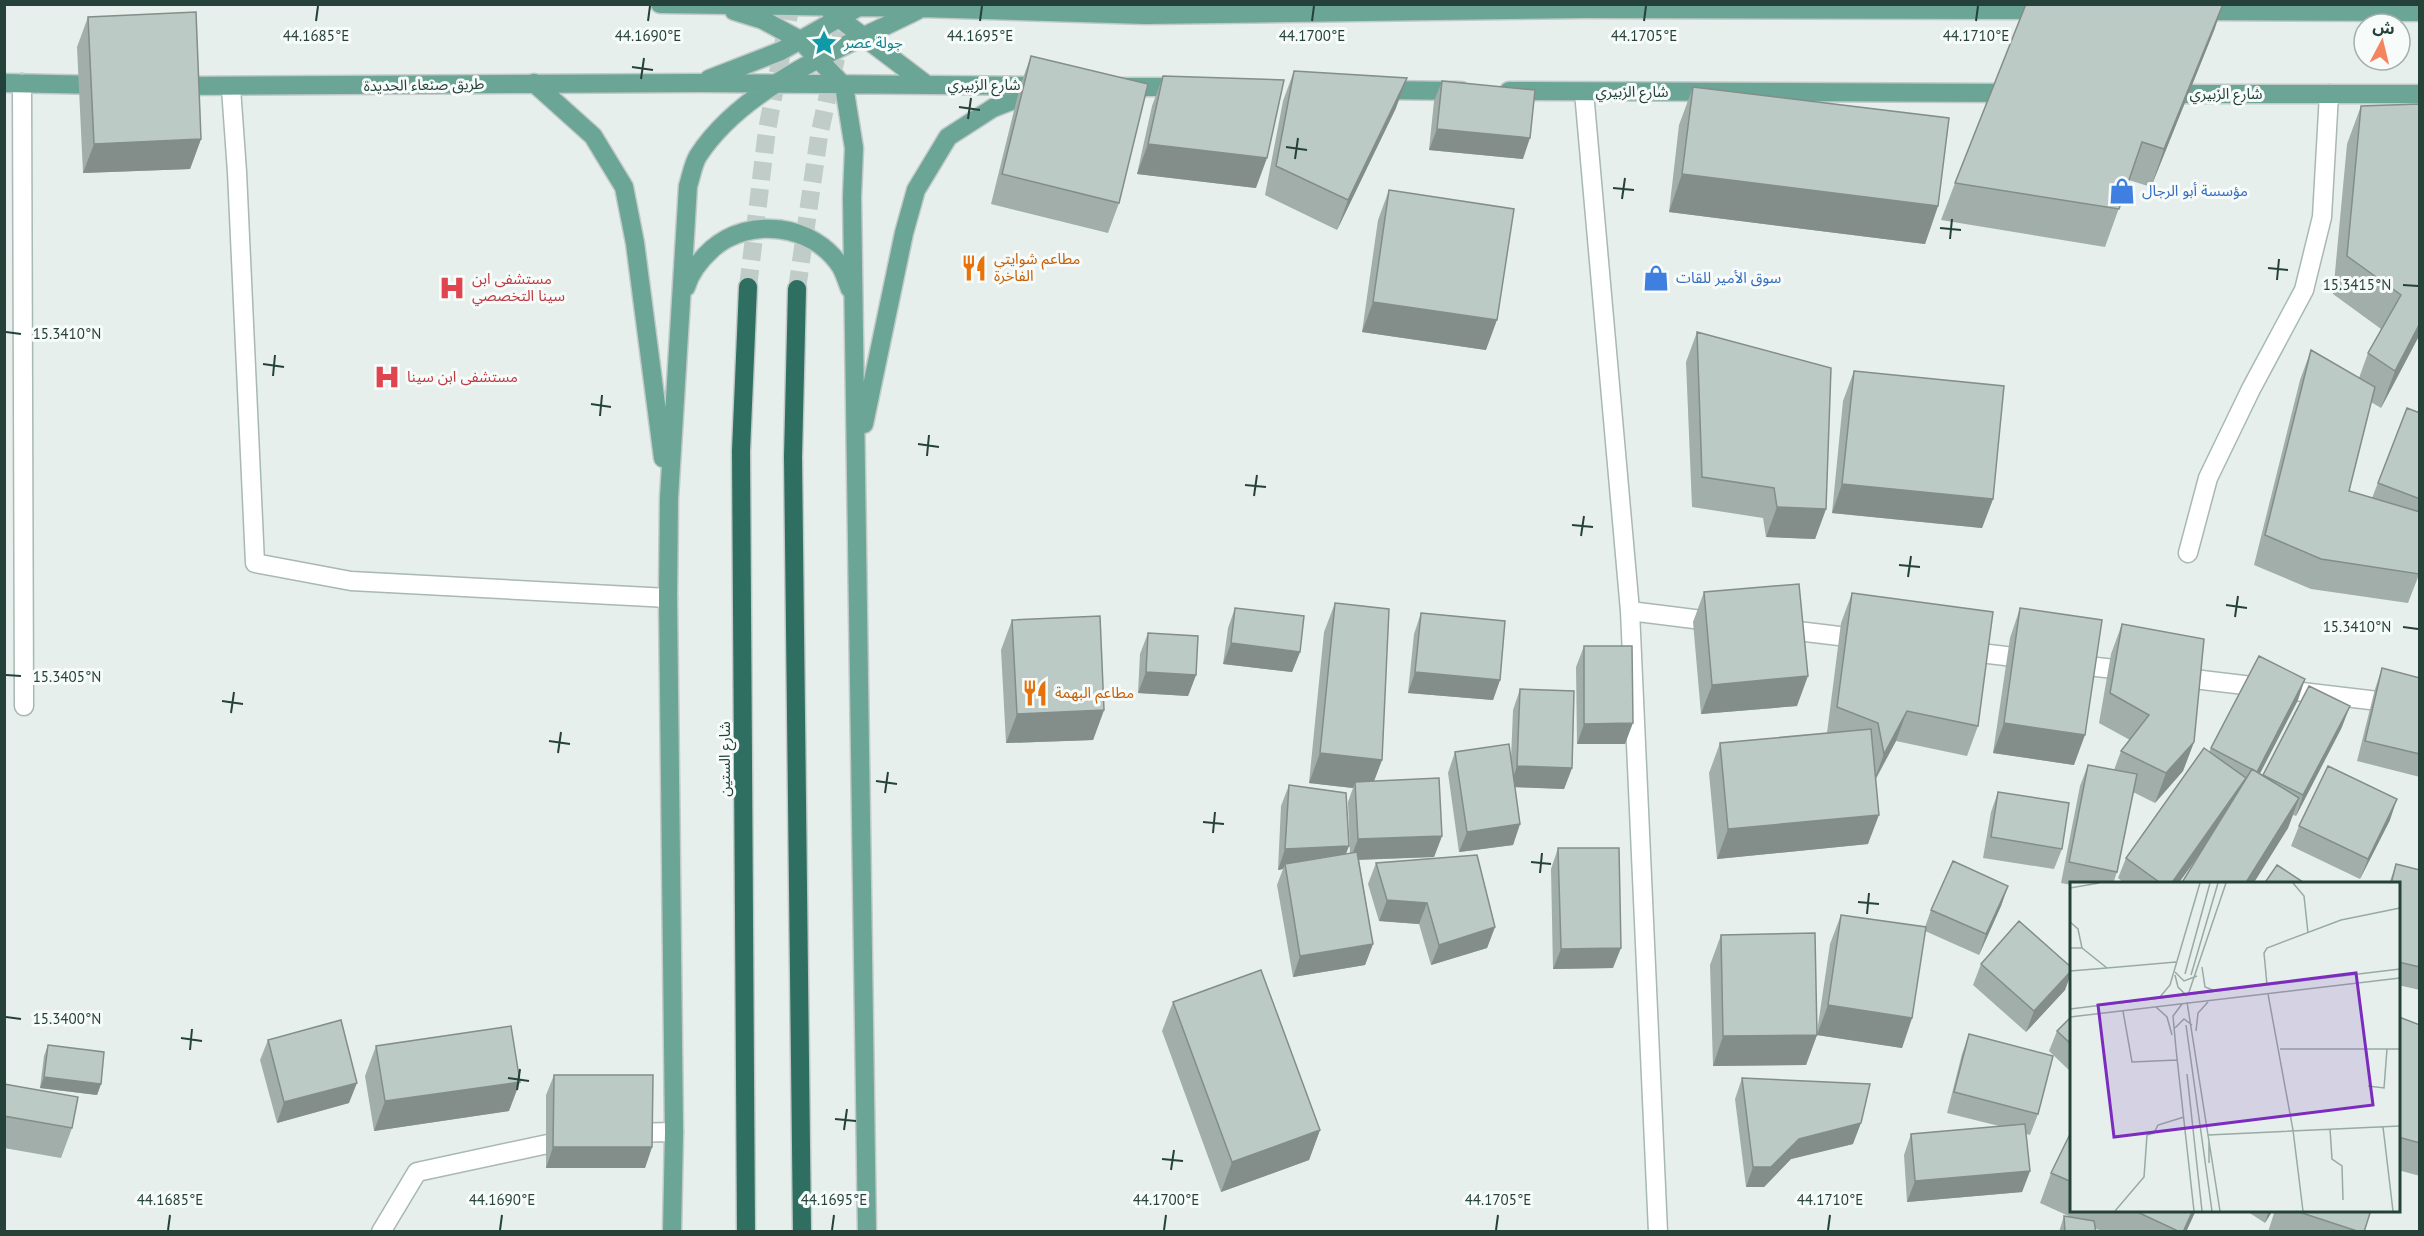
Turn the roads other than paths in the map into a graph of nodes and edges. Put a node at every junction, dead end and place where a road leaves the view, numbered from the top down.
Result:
1 (660, 4) edge
2 (1112, 4) edge
3 (715, 5) edge
4 (860, 6) edge
5 (1584, 7) edge
6 (922, 8) junction
7 (828, 10) edge
8 (2061, 10) edge
9 (2181, 11) edge
10 (2420, 12) edge
11 (1146, 15) junction
12 (863, 38) junction
13 (800, 40) junction
14 (820, 59) junction
15 (13, 83) edge
16 (534, 83) junction
17 (699, 83) junction
18 (774, 83) junction
19 (115, 85) edge
20 (927, 85) junction
21 (161, 86) edge
22 (844, 86) junction
23 (1110, 86) edge
24 (231, 88) junction
25 (1205, 88) edge
26 (1359, 89) edge
27 (1584, 92) junction
28 (2034, 93) edge
29 (2152, 94) edge
30 (2329, 94) junction
31 (2420, 94) edge
32 (748, 287) tunnel mouth
33 (797, 289) tunnel mouth
34 (682, 312) junction
35 (855, 314) junction
36 (857, 455) junction
37 (669, 498) junction
38 (2188, 553) dead end
39 (668, 598) junction
40 (1630, 611) junction
41 (1736, 624) edge
42 (1760, 627) edge
43 (1878, 641) edge
44 (1948, 649) edge
45 (24, 706) dead end
46 (2420, 706) edge
47 (674, 1132) junction
48 (608, 1133) edge
49 (585, 1136) edge
50 (381, 1232) edge
51 (672, 1232) edge
52 (746, 1232) edge
53 (802, 1232) edge
54 (867, 1232) edge
55 (1658, 1232) edge

1 - 3 main road
2 - 11 main road
3 - 7 main road
3 - 13 main road
4 - 6 main road
4 - 7 main road
5 - 8 main road
5 - 11 main road
6 - 11 main road
6 - 12 main road
7 - 12 main road
7 - 13 main road
9 - 10 main road
12 - 14 main road
12 - 20 main road
13 - 14 main road
13 - 17 main road
14 - 18 main road
14 - 22 main road
15 - 19 main road
15 - 45 street
16 - 17 main road, طريق صنعاء الحديدة
16 - 24 main road, طريق صنعاء الحديدة
16 - 37 main road
17 - 18 main road, طريق صنعاء الحديدة
18 - 22 main road, طريق صنعاء الحديدة
18 - 34 main road
20 - 22 main road, شارع الزبيري
20 - 36 main road, شارع الزبيري
21 - 24 main road, طريق صنعاء الحديدة
22 - 35 main road
23 - 25 main road
24 - 39 street
26 - 27 main road, شارع الزبيري
27 - 28 main road, شارع الزبيري
27 - 40 street
29 - 30 main road, شارع الزبيري
30 - 31 main road, شارع الزبيري
30 - 38 street
32 - 52 highway, شارع الستين
33 - 53 highway
34 - 35 main road
34 - 37 main road
35 - 36 main road
36 - 54 main road
37 - 39 main road
39 - 47 main road
40 - 41 street
40 - 55 street
42 - 43 street
44 - 46 street
47 - 48 street
47 - 51 main road
49 - 50 street

